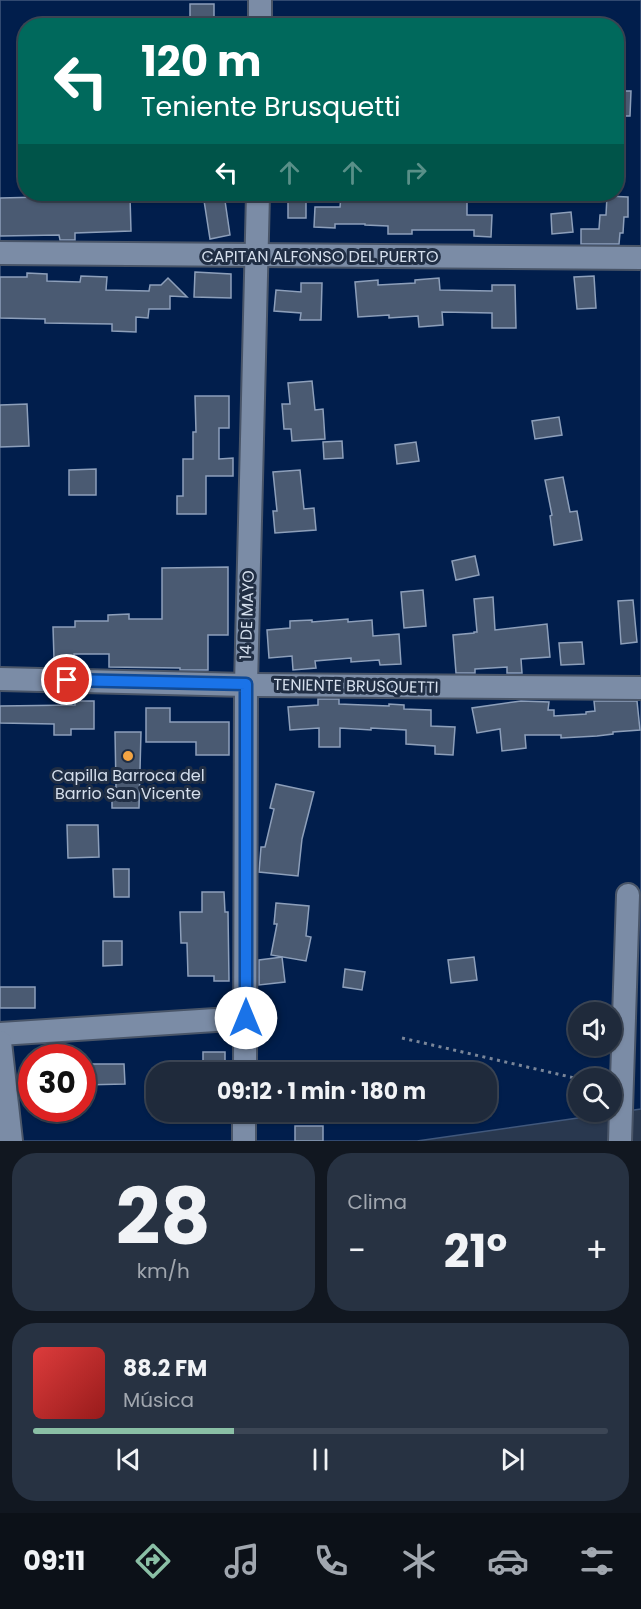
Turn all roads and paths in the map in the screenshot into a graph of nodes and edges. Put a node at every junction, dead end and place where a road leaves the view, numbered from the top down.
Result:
1 (260, 0) edge
2 (260, 18) edge
3 (258, 201) edge
4 (0, 253) edge
5 (257, 256) junction
6 (641, 258) edge
7 (0, 679) edge
8 (246, 684) junction
9 (641, 688) edge
10 (628, 895) dead end
11 (246, 1018) junction
12 (0, 1034) edge
13 (402, 1038) dead end
14 (0, 1042) edge
15 (245, 1062) edge
16 (568, 1076) edge
17 (244, 1122) edge
18 (10, 1141) edge
19 (244, 1141) edge
20 (620, 1141) edge

1 - 2 street
3 - 5 street, 14 DE MAYO
4 - 5 street, CAPITAN ALFONSO DEL PUERTO
5 - 6 street, CAPITAN ALFONSO DEL PUERTO
5 - 8 street, 14 DE MAYO
7 - 8 street, TENIENTE BRUSQUETTI
8 - 9 street, TENIENTE BRUSQUETTI
8 - 11 street, 14 DE MAYO
10 - 20 street
11 - 12 street
11 - 15 street, 14 DE MAYO
13 - 16 path
14 - 18 street
17 - 19 street

